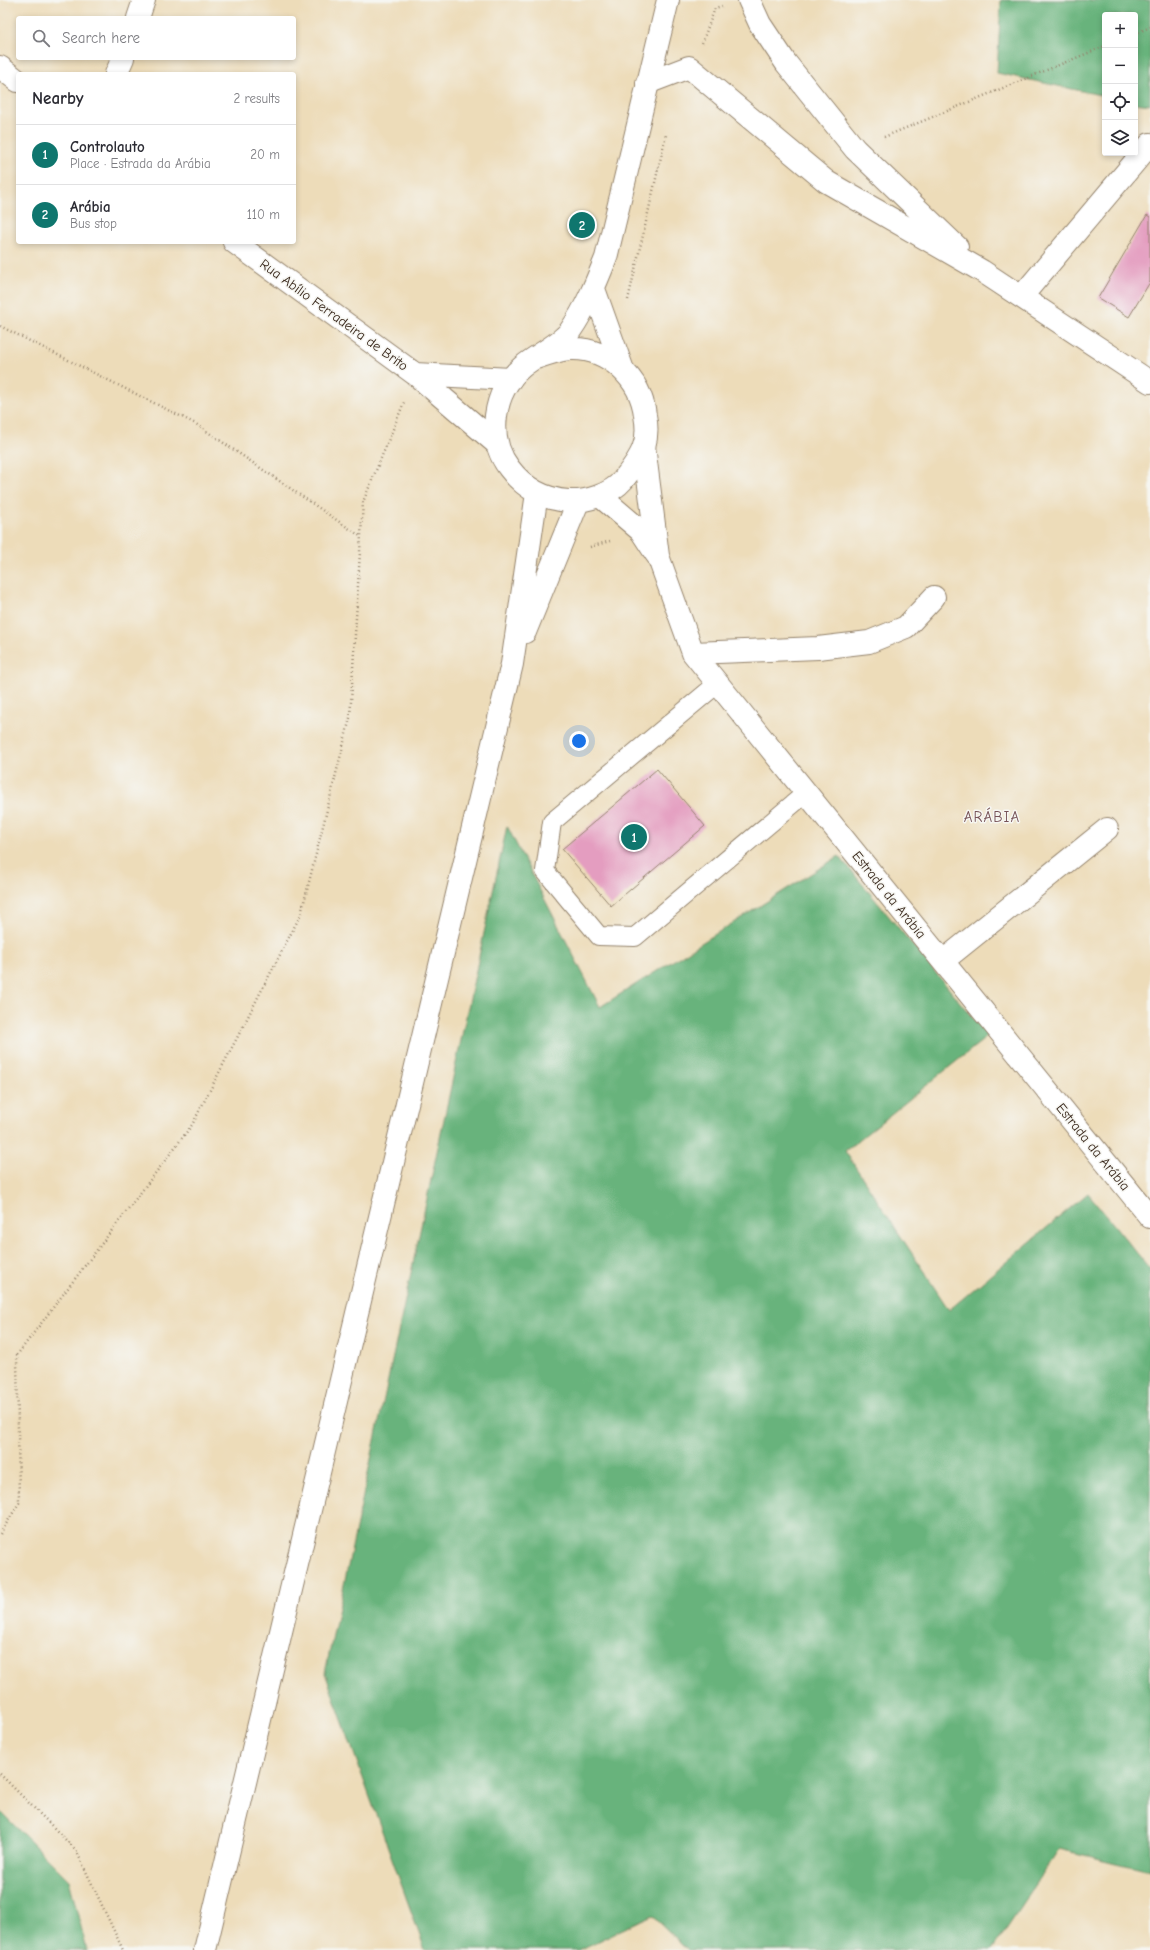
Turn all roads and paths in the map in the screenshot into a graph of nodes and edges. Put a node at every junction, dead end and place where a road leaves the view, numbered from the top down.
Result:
1 (144, 0) edge
2 (668, 0) edge
3 (749, 0) edge
4 (728, 4) dead end
5 (139, 16) edge
6 (1150, 28) edge
7 (1138, 33) edge
8 (1102, 47) edge
9 (122, 60) edge
10 (0, 68) edge
11 (692, 70) junction
12 (117, 72) edge
13 (16, 80) edge
14 (647, 83) junction
15 (668, 128) dead end
16 (1150, 144) edge
17 (855, 149) junction
18 (237, 244) edge
19 (982, 271) junction
20 (594, 289) junction
21 (1022, 296) junction
22 (627, 305) dead end
23 (0, 326) edge
24 (536, 358) junction
25 (623, 370) junction
26 (415, 374) junction
27 (511, 379) junction
28 (1150, 382) edge
29 (497, 444) junction
30 (644, 446) junction
31 (537, 493) junction
32 (600, 496) junction
33 (578, 502) junction
34 (641, 531) junction
35 (361, 537) junction
36 (588, 548) dead end
37 (658, 556) junction
38 (934, 598) dead end
39 (693, 653) junction
40 (512, 664) junction
41 (717, 684) junction
42 (806, 793) junction
43 (1107, 828) dead end
44 (943, 961) junction
45 (1150, 1217) edge
46 (0, 1534) edge
47 (0, 1774) edge
48 (123, 1950) edge
49 (205, 1950) edge

1 - 5 street
2 - 14 street
3 - 17 street
4 - 11 path
6 - 7 path
8 - 17 path
9 - 12 street
10 - 13 street
11 - 14 street
11 - 19 street
14 - 20 street
15 - 22 path
16 - 21 street
17 - 19 street
18 - 26 street, Rua Abílio Ferradeira de Brito
19 - 21 street
20 - 24 street
20 - 25 street
21 - 28 street
23 - 35 path
24 - 25 street
24 - 27 street
25 - 30 street
26 - 27 street, Rua Abílio Ferradeira de Brito
26 - 29 street, Rua Abílio Ferradeira de Brito
26 - 35 path
27 - 29 street
29 - 31 street
30 - 32 street
30 - 37 street
31 - 33 street
31 - 40 street
32 - 33 street
32 - 34 street
33 - 40 street
34 - 36 path
34 - 37 street
35 - 46 path
37 - 39 street, Estrada da Arábia
38 - 39 street
39 - 41 street, Estrada da Arábia
40 - 49 street
41 - 42 street, Estrada da Arábia
41 - 42 lane
42 - 44 street, Estrada da Arábia
43 - 44 street
44 - 45 street, Estrada da Arábia
47 - 48 path

